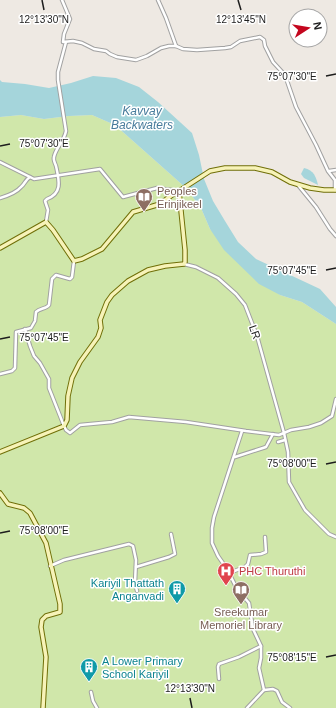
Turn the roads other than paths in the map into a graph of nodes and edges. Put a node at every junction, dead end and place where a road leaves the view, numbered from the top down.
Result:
1 (62, 0) edge
2 (158, 0) edge
3 (66, 42) junction
4 (176, 46) junction
5 (0, 162) edge
6 (336, 170) edge
7 (328, 171) junction
8 (58, 176) junction
9 (30, 177) junction
10 (296, 183) junction
11 (336, 190) edge
12 (180, 191) junction
13 (0, 198) edge
14 (46, 222) junction
15 (336, 236) edge
16 (0, 248) edge
17 (74, 261) junction
18 (184, 264) junction
19 (25, 329) junction
20 (0, 374) edge
21 (336, 399) edge
22 (64, 426) junction
23 (242, 431) junction
24 (284, 433) junction
25 (273, 434) junction
26 (285, 440) junction
27 (278, 442) dead end
28 (0, 452) edge
29 (234, 457) junction
30 (0, 493) edge
31 (171, 534) dead end
32 (265, 537) dead end
33 (336, 537) edge
34 (50, 566) junction
35 (136, 567) junction
36 (229, 573) junction
37 (137, 591) dead end
38 (261, 646) junction
39 (219, 679) dead end
40 (264, 690) junction
41 (91, 692) dead end
42 (42, 708) edge
43 (97, 708) edge
44 (247, 708) edge
45 (290, 708) edge

1 - 3 street
2 - 4 street
3 - 4 street
3 - 8 street
4 - 7 street
5 - 9 street
6 - 7 street
7 - 11 street
8 - 9 street
8 - 12 street
8 - 14 street
9 - 13 street
10 - 11 street
10 - 12 street
10 - 15 street
12 - 17 street
12 - 18 street
14 - 16 street
14 - 17 street
17 - 19 street
18 - 22 street
18 - 24 street, LR
19 - 20 street
19 - 22 street
21 - 24 street
22 - 23 street
22 - 28 street
23 - 25 street
23 - 29 street
24 - 25 street
24 - 26 street, LR
25 - 29 street
26 - 27 street
26 - 33 street, LR
29 - 36 street
30 - 34 street
31 - 35 street
32 - 36 street
34 - 35 street
34 - 42 street
35 - 37 street
36 - 38 street
38 - 39 street
38 - 40 street
40 - 44 street
40 - 45 street
41 - 43 street

